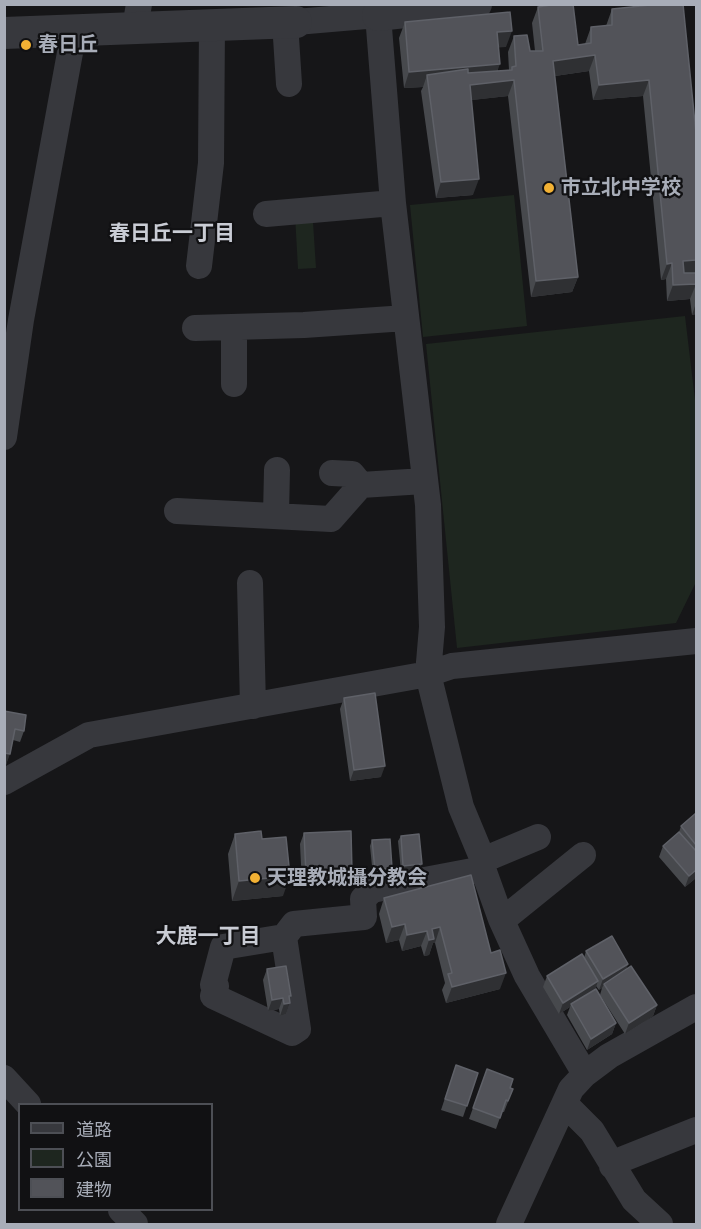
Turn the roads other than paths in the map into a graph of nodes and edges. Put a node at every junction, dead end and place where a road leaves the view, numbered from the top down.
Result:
1 (476, 4) edge
2 (439, 7) edge
3 (378, 15) junction
4 (137, 16) edge
5 (306, 17) edge
6 (231, 18) edge
7 (74, 31) junction
8 (4, 33) edge
9 (289, 84) dead end
10 (393, 203) junction
11 (266, 214) dead end
12 (199, 266) dead end
13 (406, 318) junction
14 (13, 320) edge
15 (234, 327) junction
16 (195, 328) dead end
17 (234, 384) dead end
18 (4, 437) edge
19 (277, 470) dead end
20 (332, 473) dead end
21 (424, 481) junction
22 (361, 485) junction
23 (177, 511) dead end
24 (276, 515) junction
25 (250, 583) dead end
26 (696, 641) edge
27 (428, 674) junction
28 (253, 706) junction
29 (4, 782) edge
30 (537, 837) dead end
31 (583, 855) dead end
32 (483, 864) junction
33 (501, 919) junction
34 (284, 937) dead end
35 (696, 1007) edge
36 (585, 1074) junction
37 (4, 1078) edge
38 (27, 1103) edge
39 (565, 1104) junction
40 (696, 1130) edge
41 (612, 1166) junction
42 (123, 1211) edge
43 (135, 1224) edge
44 (509, 1224) edge
45 (660, 1224) edge

1 - 2 street
2 - 3 street
3 - 5 street
3 - 10 street
4 - 6 street
4 - 7 street
5 - 6 street
5 - 9 street
6 - 12 street
7 - 8 street
7 - 14 street
10 - 11 street
10 - 13 street
13 - 15 street
13 - 21 street
14 - 18 street
15 - 16 street
15 - 17 street
19 - 24 street
20 - 22 street
21 - 22 street
21 - 27 street
22 - 24 street
23 - 24 street
25 - 28 street
26 - 27 street
27 - 28 street
27 - 32 street
28 - 29 street
30 - 32 street
31 - 33 street
32 - 33 street
32 - 34 street
33 - 36 street
35 - 36 street
36 - 39 street
37 - 38 street
39 - 41 street
39 - 44 street
40 - 41 street
41 - 45 street
42 - 43 street

